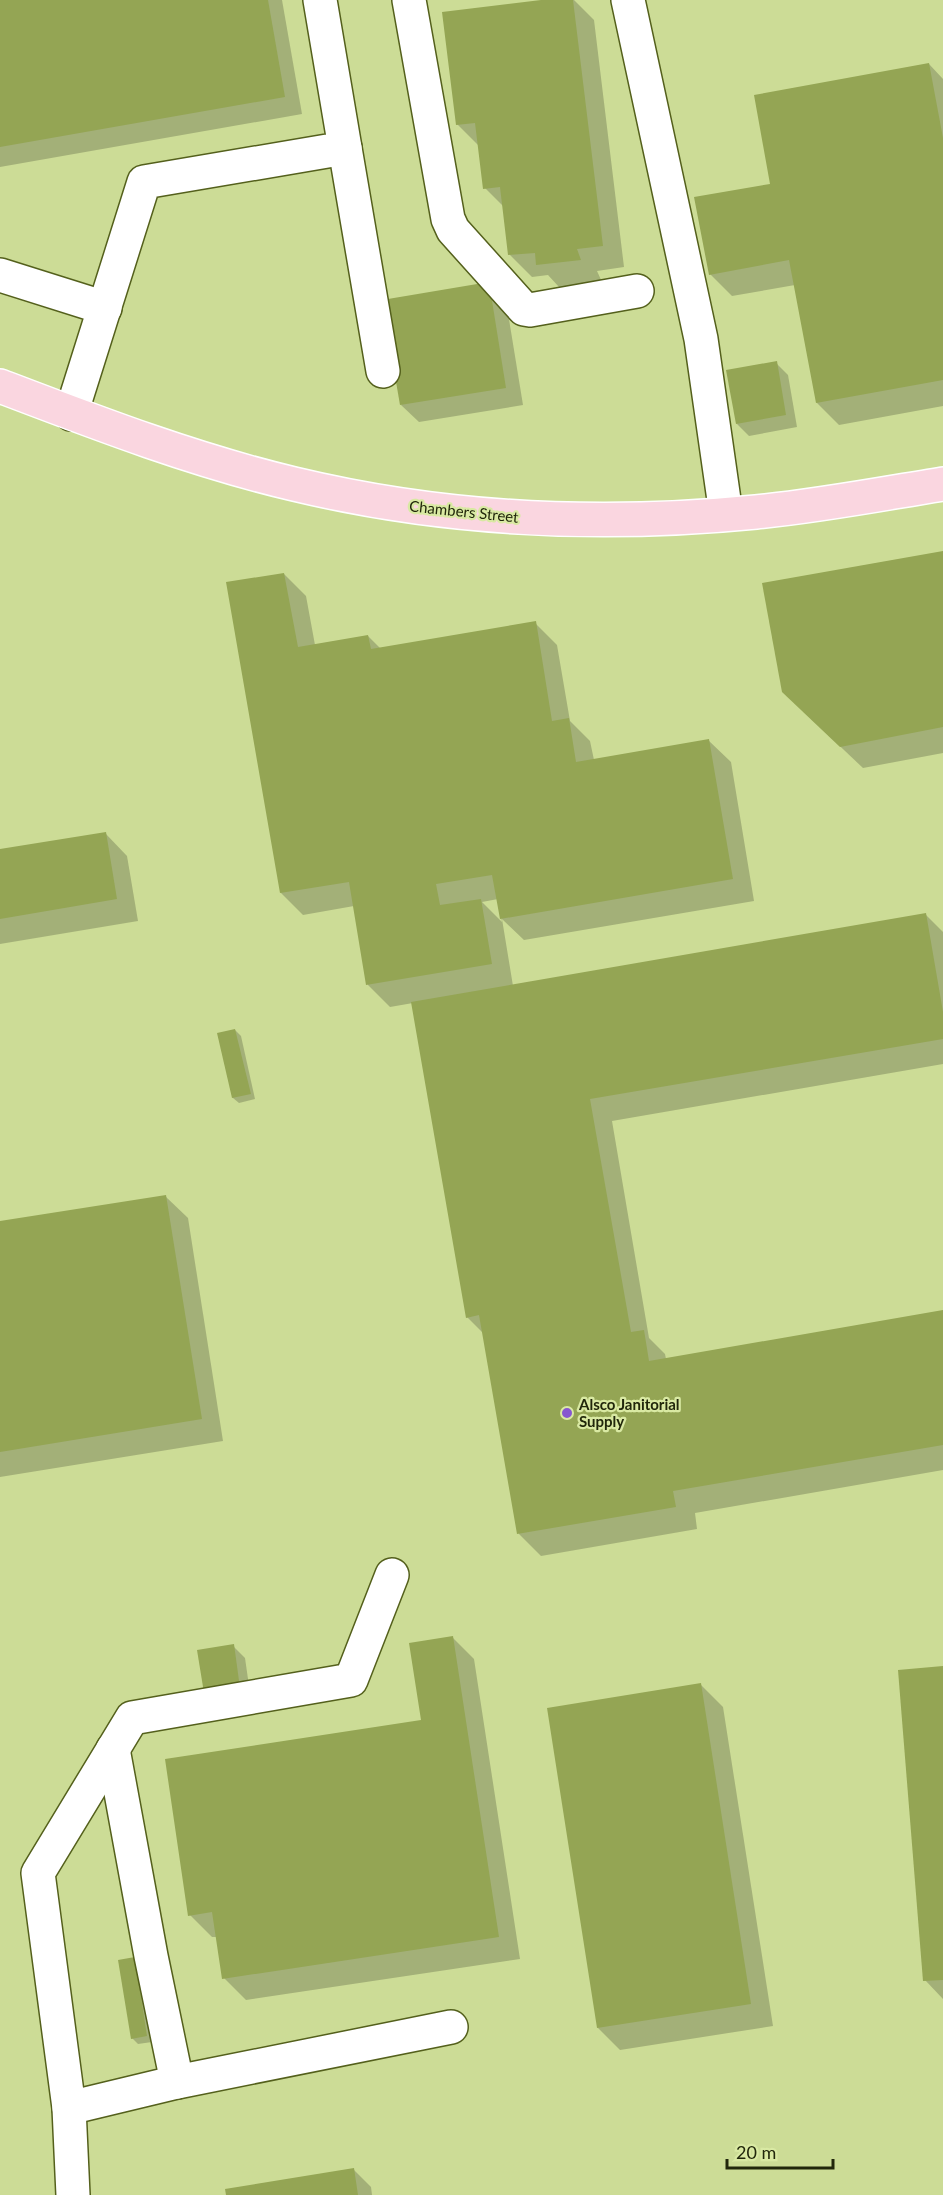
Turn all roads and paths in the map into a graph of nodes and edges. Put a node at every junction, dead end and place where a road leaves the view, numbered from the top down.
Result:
1 (320, 0) edge
2 (409, 0) edge
3 (628, 0) edge
4 (345, 148) junction
5 (0, 275) edge
6 (637, 291) dead end
7 (105, 308) junction
8 (383, 371) dead end
9 (0, 386) edge
10 (71, 414) junction
11 (943, 484) edge
12 (726, 514) junction
13 (392, 1575) dead end
14 (113, 1749) junction
15 (451, 2027) dead end
16 (177, 2082) junction
17 (69, 2108) junction
18 (73, 2195) edge

1 - 4 lane
2 - 6 lane
3 - 12 lane
4 - 7 lane
4 - 8 lane
5 - 7 lane
7 - 10 lane
9 - 10 main road, Chambers Street
10 - 12 main road, Chambers Street
11 - 12 main road, Chambers Street
13 - 14 lane
14 - 16 lane
14 - 17 lane
15 - 16 lane
16 - 17 lane
17 - 18 lane

